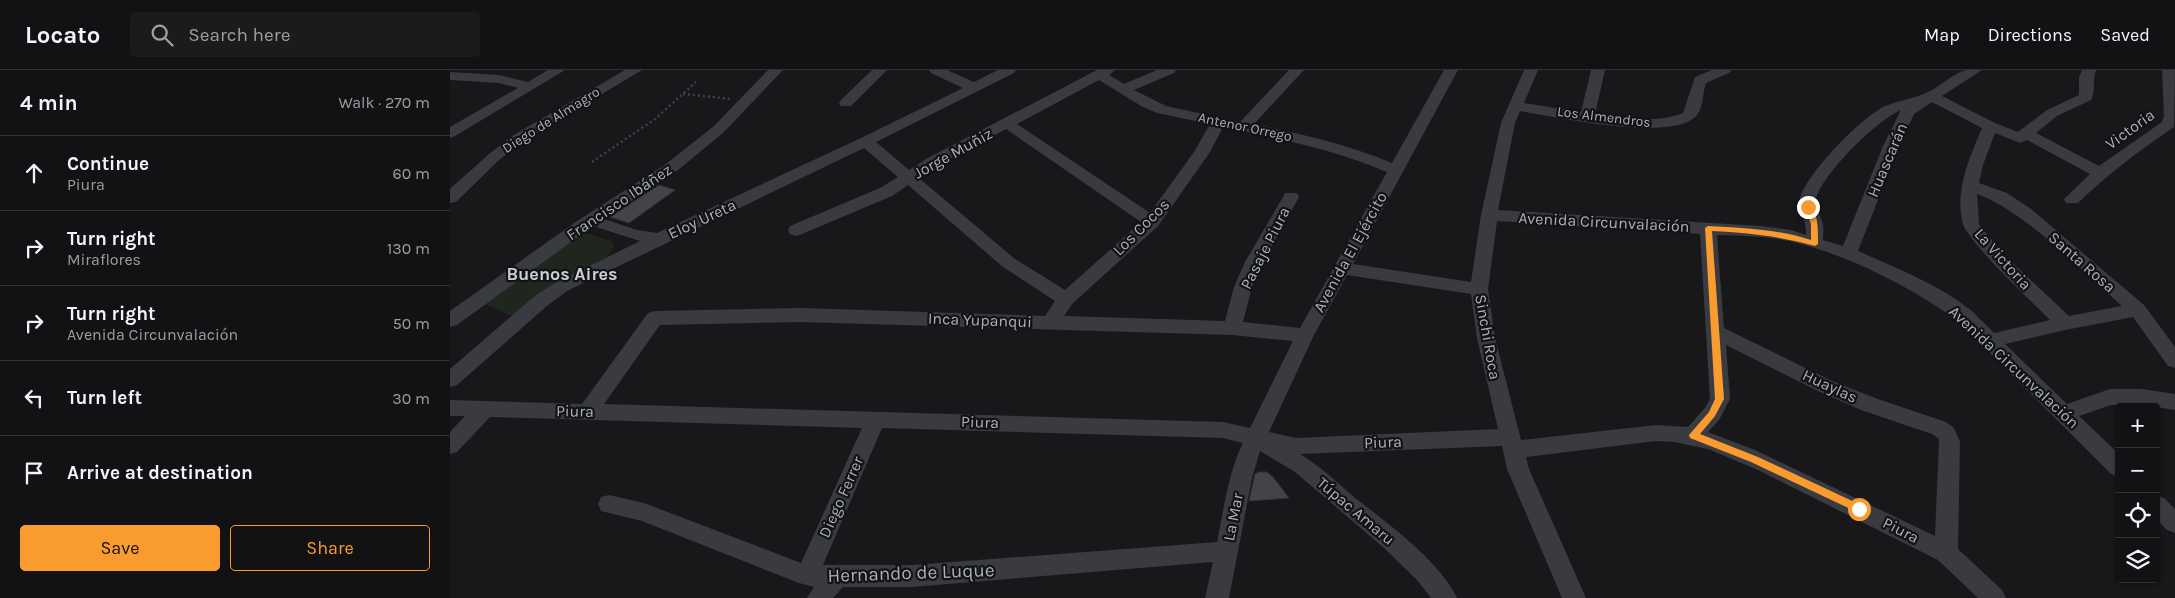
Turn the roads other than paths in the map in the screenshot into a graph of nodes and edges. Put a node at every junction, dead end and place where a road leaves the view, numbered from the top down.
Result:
1 (558, 70) edge
2 (636, 70) edge
3 (776, 70) edge
4 (880, 70) edge
5 (936, 70) edge
6 (1009, 70) edge
7 (1074, 70) edge
8 (1169, 70) edge
9 (1297, 70) edge
10 (1451, 70) edge
11 (1531, 70) edge
12 (1598, 70) edge
13 (1724, 70) edge
14 (1974, 70) edge
15 (2089, 70) edge
16 (2169, 70) edge
17 (460, 74) edge
18 (1100, 74) edge
19 (529, 86) junction
20 (973, 87) junction
21 (1123, 89) junction
22 (1931, 96) junction
23 (846, 103) dead end
24 (1514, 106) junction
25 (1587, 116) junction
26 (1219, 121) junction
27 (1006, 124) junction
28 (1244, 126) junction
29 (1990, 126) junction
30 (2159, 130) junction
31 (450, 133) edge
32 (2023, 136) junction
33 (2175, 136) edge
34 (866, 141) junction
35 (1396, 170) junction
36 (2100, 172) junction
37 (909, 178) junction
38 (1970, 186) junction
39 (1291, 197) dead end
40 (450, 198) edge
41 (2072, 200) dead end
42 (1489, 215) junction
43 (591, 220) junction
44 (1152, 222) junction
45 (1708, 228) junction
46 (796, 230) dead end
47 (659, 239) junction
48 (1815, 244) junction
49 (1848, 254) junction
50 (1341, 268) junction
51 (1479, 289) junction
52 (1066, 298) junction
53 (2138, 310) junction
54 (450, 320) edge
55 (1050, 322) junction
56 (2065, 323) junction
57 (1232, 328) junction
58 (1715, 331) junction
59 (1304, 335) junction
60 (1990, 341) junction
61 (2175, 361) edge
62 (450, 380) edge
63 (2175, 402) edge
64 (450, 408) edge
65 (486, 409) junction
66 (587, 412) junction
67 (2064, 413) junction
68 (876, 419) junction
69 (1693, 435) junction
70 (1256, 438) junction
71 (1510, 443) junction
72 (450, 446) edge
73 (2115, 464) edge
74 (609, 504) dead end
75 (2160, 509) edge
76 (2175, 523) edge
77 (1226, 551) junction
78 (1946, 553) junction
79 (807, 576) junction
80 (836, 577) junction
81 (819, 598) edge
82 (1216, 598) edge
83 (1445, 598) edge
84 (1574, 598) edge
85 (1994, 598) edge

1 - 19 street
2 - 40 street, Diego de Almagro
3 - 43 street, Francisco Ibáñez
4 - 23 street
5 - 20 street
6 - 20 street, Eloy Ureta
7 - 18 street, Antenor Orrego
8 - 21 street
9 - 28 street
10 - 35 street, Avenida El Ejército
11 - 24 street, Sinchi Roca
12 - 25 street
13 - 25 street, Los Almendros
14 - 22 street, Huascarán
15 - 32 street
16 - 30 street, Victoria
17 - 19 street
18 - 21 street, Antenor Orrego
18 - 27 street, Jorge Muñiz
19 - 31 street
20 - 34 street, Eloy Ureta
21 - 26 street, Antenor Orrego
22 - 29 street
22 - 48 street
22 - 49 street, Huascarán
24 - 25 street, Los Almendros
24 - 42 street, Sinchi Roca
26 - 28 street, Antenor Orrego
26 - 44 street, Los Cocos
27 - 37 street, Jorge Muñiz
27 - 44 street
28 - 35 street, Antenor Orrego
29 - 32 street
29 - 38 street, La Victoria
30 - 33 street
30 - 36 street, Victoria
32 - 36 street
34 - 37 street
34 - 47 street, Eloy Ureta
35 - 50 street, Avenida El Ejército
36 - 41 street, Victoria
37 - 46 street, Jorge Muñiz
37 - 52 street
38 - 53 street, Santa Rosa
38 - 56 street, La Victoria
39 - 57 street, Pasaje Piura
42 - 45 street, Avenida Circunvalación
42 - 51 street, Sinchi Roca
43 - 47 street
43 - 54 street, Francisco Ibáñez
44 - 52 street, Los Cocos
45 - 48 street, Avenida Circunvalación
45 - 58 street
47 - 62 street, Eloy Ureta
48 - 49 street, Avenida Circunvalación
49 - 60 street, Avenida Circunvalación
50 - 51 street
50 - 59 street, Avenida El Ejército
51 - 71 street, Sinchi Roca
52 - 55 street, Los Cocos
53 - 56 street
53 - 61 street, Santa Rosa
55 - 57 street, Inca Yupanqui
55 - 66 street, Inca Yupanqui
56 - 60 street
57 - 59 street, Inca Yupanqui
58 - 69 street
58 - 78 street, Huaylas
59 - 70 street, Avenida El Ejército
60 - 67 street, Avenida Circunvalación
63 - 67 street
64 - 65 street, Piura
65 - 66 street, Piura
65 - 72 street
66 - 68 street, Piura
67 - 73 street, Avenida Circunvalación
68 - 70 street, Piura
68 - 79 street, Diego Ferrer
69 - 71 street, Piura
69 - 78 street, Piura
70 - 71 street, Piura
70 - 77 street, La Mar
70 - 83 street, Túpac Amaru
71 - 84 street, Sinchi Roca
74 - 79 street, Hernando de Luque
75 - 76 street
77 - 80 street, Hernando de Luque
77 - 82 street, La Mar
78 - 85 street, Piura
79 - 80 street, Hernando de Luque
80 - 81 street

